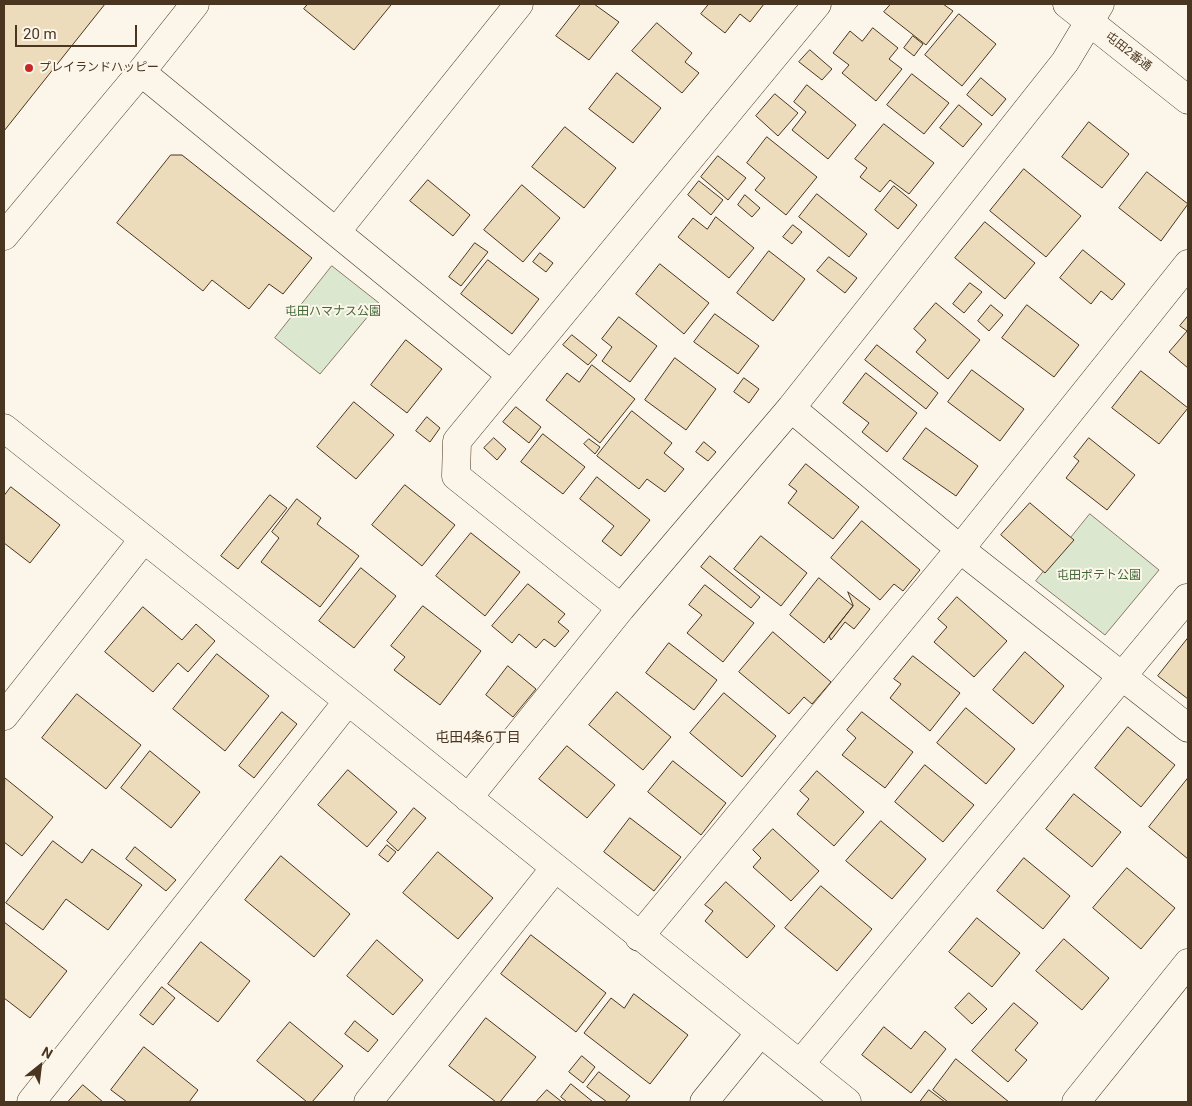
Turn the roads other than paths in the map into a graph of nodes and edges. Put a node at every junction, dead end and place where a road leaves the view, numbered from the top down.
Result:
1 (195, 4) edge
2 (519, 4) edge
3 (817, 4) edge
4 (1067, 4) edge
5 (1095, 13) edge
6 (141, 72) junction
7 (1188, 100) edge
8 (336, 232) junction
9 (4, 236) edge
10 (1188, 264) edge
11 (511, 375) junction
12 (791, 408) junction
13 (4, 428) edge
14 (143, 540) junction
15 (960, 549) junction
16 (1187, 598) edge
17 (622, 608) junction
18 (1122, 676) junction
19 (348, 701) junction
20 (4, 716) edge
21 (1188, 728) edge
22 (468, 798) junction
23 (555, 868) junction
24 (639, 937) junction
25 (1188, 963) edge
26 (760, 1033) junction
27 (800, 1064) junction
28 (31, 1102) edge
29 (368, 1102) edge
30 (704, 1102) edge
31 (846, 1102) edge
32 (1076, 1102) edge

1 - 6 street
2 - 8 street
3 - 11 street
4 - 5 street, 屯田2番通
5 - 7 street, 屯田2番通
5 - 12 street
6 - 8 street
6 - 9 street
8 - 11 street
10 - 15 street
11 - 17 street
12 - 15 street
12 - 17 street
13 - 14 street
14 - 19 street
14 - 20 street
15 - 18 street
15 - 24 street
16 - 18 street
17 - 22 street
18 - 21 street
18 - 27 street
19 - 22 street
19 - 28 street
22 - 23 street
23 - 24 street
23 - 29 street
24 - 26 street
25 - 32 street
26 - 27 street
26 - 30 street
27 - 31 street

